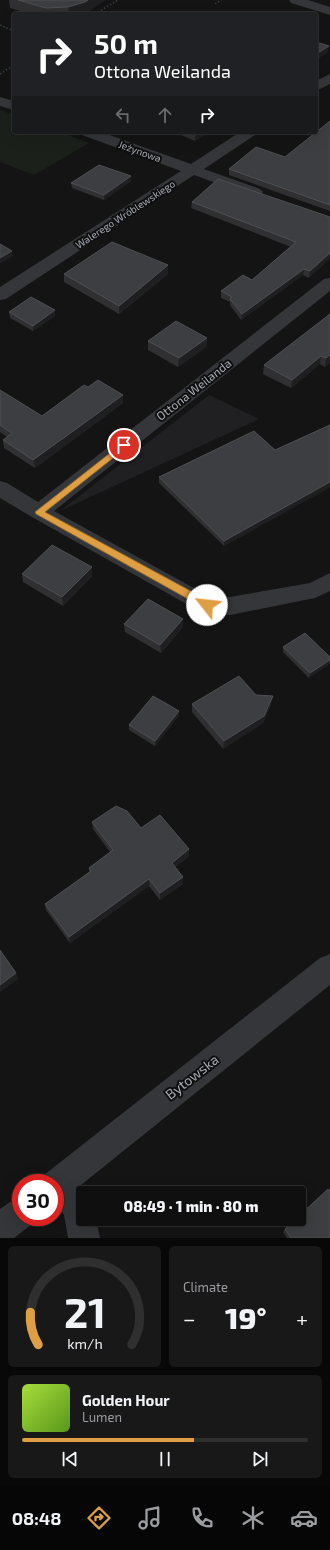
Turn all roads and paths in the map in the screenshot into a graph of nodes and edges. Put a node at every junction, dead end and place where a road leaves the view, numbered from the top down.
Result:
1 (118, 0) edge
2 (221, 0) edge
3 (295, 0) edge
4 (215, 4) dead end
5 (330, 11) edge
6 (98, 12) edge
7 (0, 26) edge
8 (12, 30) edge
9 (12, 66) edge
10 (0, 74) edge
11 (0, 101) edge
12 (12, 105) edge
13 (93, 134) edge
14 (247, 134) edge
15 (193, 170) junction
16 (265, 195) edge
17 (330, 283) edge
18 (0, 295) edge
19 (0, 488) edge
20 (39, 512) junction
21 (330, 581) edge
22 (330, 968) edge
23 (64, 1179) edge
24 (64, 1190) edge
25 (12, 1220) edge
26 (0, 1230) edge
27 (84, 1238) edge

1 - 6 path
2 - 4 path
3 - 5 street
7 - 8 path
9 - 10 path
11 - 12 street
13 - 15 street, Jeżynowa
14 - 15 street, Walerego Wróblewskiego
15 - 16 street, Jeżynowa
15 - 18 street, Walerego Wróblewskiego
17 - 20 street, Ottona Weilanda
19 - 20 street
20 - 21 street
22 - 23 street, Bytowska
24 - 27 street
25 - 26 street

